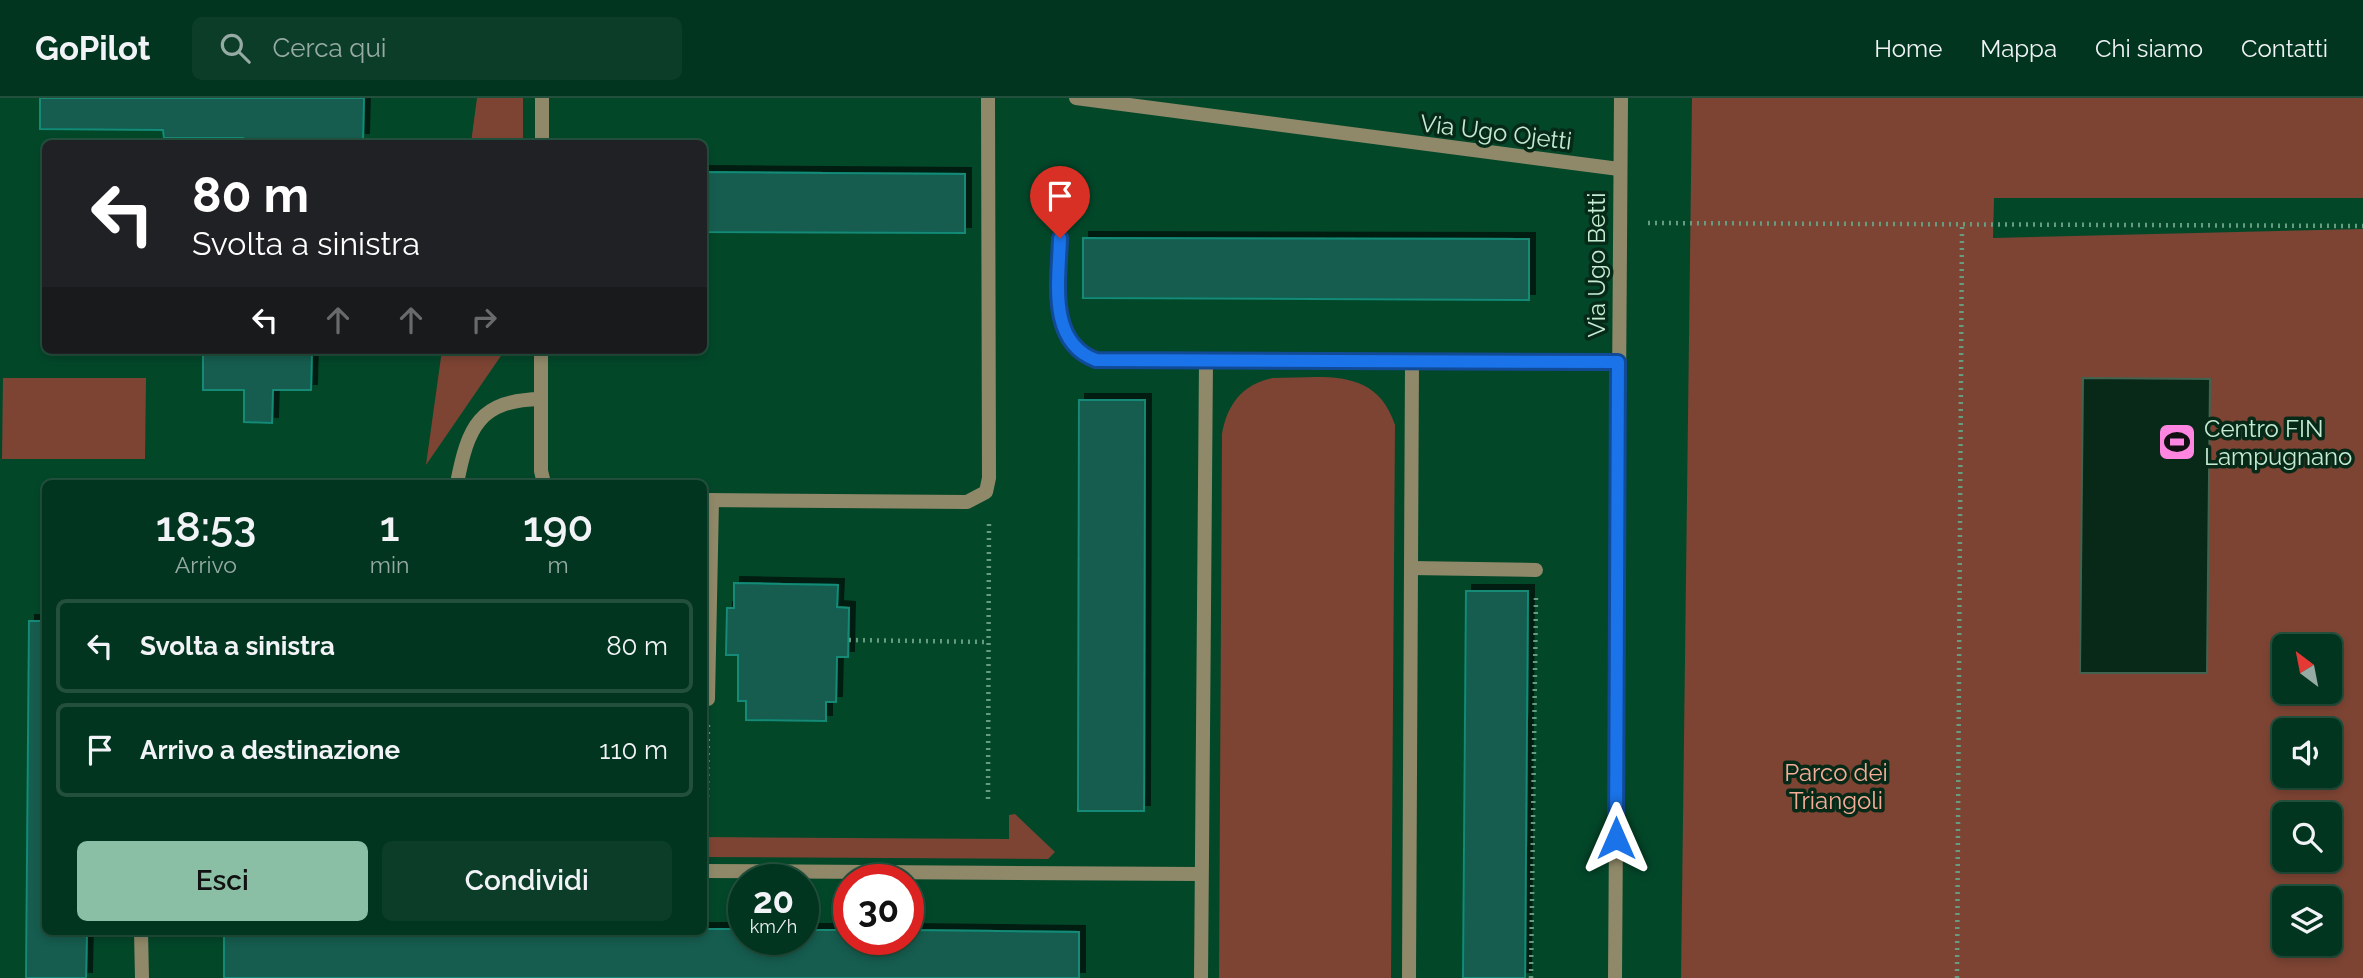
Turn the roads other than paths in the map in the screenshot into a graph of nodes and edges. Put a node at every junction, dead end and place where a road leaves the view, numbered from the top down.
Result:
1 (542, 98) edge
2 (988, 98) edge
3 (1076, 98) edge
4 (1621, 98) edge
5 (542, 140) edge
6 (1619, 169) junction
7 (1060, 238) dead end
8 (541, 354) edge
9 (1206, 361) junction
10 (1412, 362) junction
11 (1618, 362) junction
12 (541, 399) junction
13 (458, 480) edge
14 (543, 480) edge
15 (708, 500) edge
16 (1411, 568) junction
17 (1536, 570) road end
18 (709, 699) road end
19 (707, 871) edge
20 (1201, 874) junction
21 (141, 935) edge
22 (142, 978) edge
23 (1201, 978) edge
24 (1409, 978) edge
25 (1615, 978) edge

1 - 5 street
2 - 15 street
3 - 6 street, Via Ugo Ojetti
4 - 6 street, Via Ugo Betti
6 - 11 street, Via Ugo Betti
7 - 9 street
8 - 12 street
9 - 10 street
9 - 20 street
10 - 11 street
10 - 16 street
11 - 25 street, Via Ugo Betti
12 - 13 street
12 - 14 street
15 - 18 street
16 - 17 street
16 - 24 street
19 - 20 street
20 - 23 street
21 - 22 street

